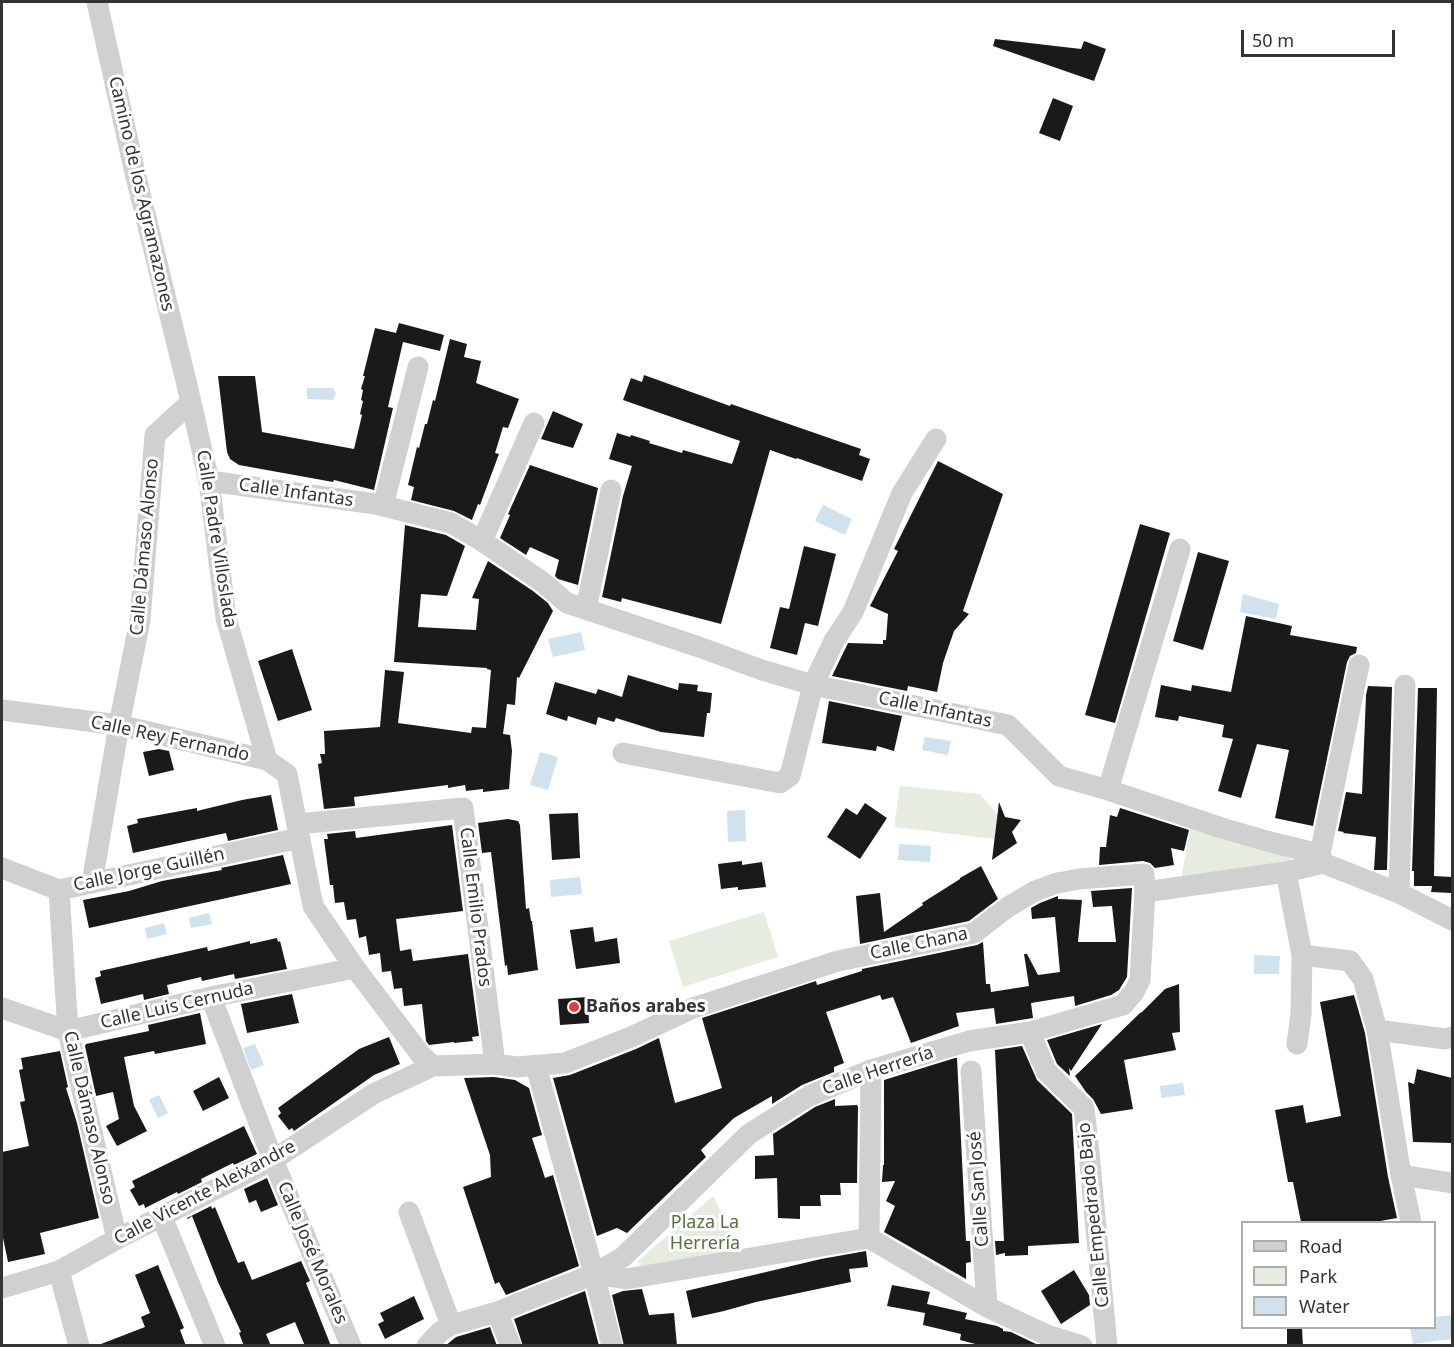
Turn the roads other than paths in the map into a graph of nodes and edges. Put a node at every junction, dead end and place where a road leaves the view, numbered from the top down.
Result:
1 (97, 2) edge
2 (417, 367) dead end
3 (189, 394) junction
4 (534, 423) dead end
5 (936, 439) dead end
6 (209, 481) junction
7 (611, 490) dead end
8 (383, 506) junction
9 (482, 541) junction
10 (1180, 549) dead end
11 (586, 609) junction
12 (1359, 665) dead end
13 (813, 685) junction
14 (1405, 685) dead end
15 (2, 710) edge
16 (119, 725) junction
17 (622, 753) dead end
18 (267, 760) junction
19 (1108, 790) junction
20 (298, 831) junction
21 (1321, 858) junction
22 (2, 868) edge
23 (1286, 872) junction
24 (92, 883) junction
25 (59, 890) junction
26 (1145, 892) junction
27 (1399, 893) junction
28 (1452, 920) edge
29 (1302, 955) junction
30 (355, 968) junction
31 (211, 998) junction
32 (2, 1008) edge
33 (1377, 1030) junction
34 (68, 1031) junction
35 (1030, 1032) junction
36 (1449, 1038) edge
37 (1298, 1044) dead end
38 (495, 1064) junction
39 (434, 1066) junction
40 (536, 1066) junction
41 (871, 1070) junction
42 (971, 1071) dead end
43 (273, 1160) junction
44 (1401, 1175) junction
45 (1452, 1183) edge
46 (409, 1212) dead end
47 (162, 1217) junction
48 (1411, 1221) edge
49 (869, 1238) junction
50 (117, 1239) junction
51 (59, 1271) junction
52 (594, 1274) junction
53 (2, 1287) edge
54 (987, 1307) junction
55 (497, 1312) junction
56 (451, 1325) junction
57 (79, 1346) edge
58 (215, 1346) edge
59 (351, 1346) edge
60 (427, 1346) edge
61 (511, 1346) edge
62 (612, 1346) edge
63 (1082, 1346) edge
64 (1107, 1346) edge

1 - 3 street, Camino de los Agramazones
2 - 8 street
3 - 6 street, Calle Padre Villoslada
3 - 16 street, Calle Dámaso Alonso
4 - 9 street
5 - 13 street
6 - 8 street, Calle Infantas
6 - 18 street, Calle Padre Villoslada
7 - 11 street
8 - 9 street, Calle Infantas
9 - 11 street, Calle Infantas
10 - 19 street
11 - 13 street, Calle Infantas
12 - 21 street
13 - 17 street
13 - 19 street, Calle Infantas
14 - 27 street
15 - 16 street, Calle Rey Fernando
16 - 18 street, Calle Rey Fernando
16 - 24 street, Calle Dámaso Alonso
18 - 20 street
19 - 21 street, Calle Infantas
20 - 24 street, Calle Jorge Guillén
20 - 30 street
20 - 38 street, Calle Emilio Prados
21 - 23 street
21 - 27 street, Calle Infantas
22 - 25 street, Calle Jorge Guillén
23 - 26 street
23 - 29 street
24 - 25 street, Calle Jorge Guillén
25 - 34 street, Calle Dámaso Alonso
26 - 35 street, Calle Herrería
26 - 40 street, Calle Chana
27 - 28 street, Calle Infantas
29 - 33 street
29 - 37 street
30 - 31 street, Calle Luis Cernuda
30 - 39 street
31 - 34 street, Calle Luis Cernuda
31 - 43 street, Calle José Morales
32 - 34 street
33 - 36 street
33 - 44 street
34 - 50 street, Calle Dámaso Alonso
35 - 41 street, Calle Herrería
35 - 64 street, Calle Empedrado Bajo
38 - 39 street
38 - 40 street
39 - 43 street, Calle Vicente Aleixandre
40 - 52 street
41 - 49 street
41 - 52 street, Calle Herrería
42 - 54 street, Calle San José
43 - 47 street, Calle Vicente Aleixandre
43 - 59 street, Calle José Morales
44 - 45 street
44 - 48 street
46 - 56 street
47 - 50 street, Calle Vicente Aleixandre
47 - 58 street
49 - 52 street
49 - 54 street
50 - 51 street, Calle Vicente Aleixandre
51 - 53 street, Calle Vicente Aleixandre
51 - 57 street
52 - 55 street, Calle Herrería
52 - 62 street
54 - 63 street
55 - 56 street, Calle Herrería
55 - 61 street
56 - 60 street, Calle Herrería

